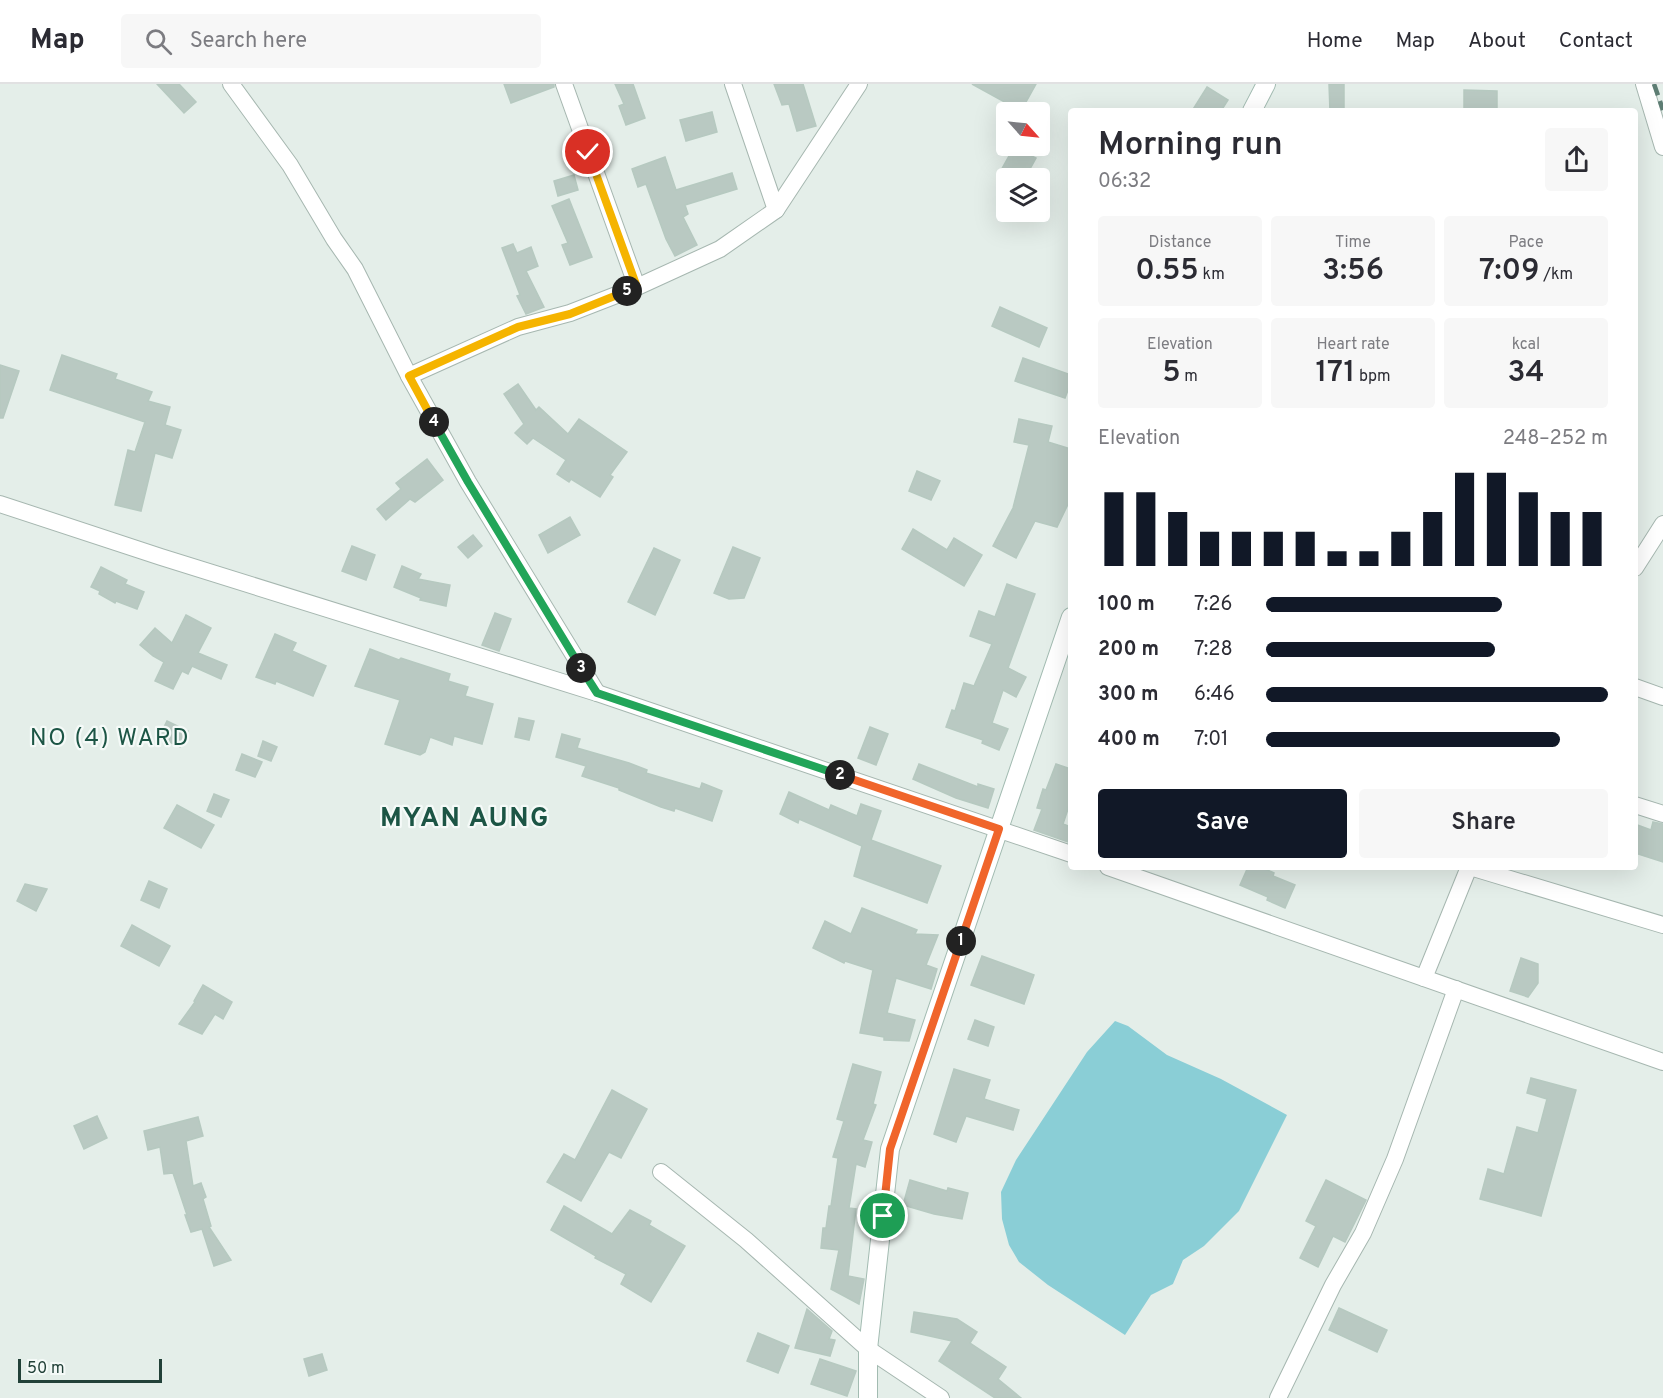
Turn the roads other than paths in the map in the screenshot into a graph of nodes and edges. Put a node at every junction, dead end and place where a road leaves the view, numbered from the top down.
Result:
1 (231, 84) edge
2 (564, 84) edge
3 (733, 84) edge
4 (859, 84) edge
5 (1266, 84) edge
6 (1644, 84) edge
7 (1254, 108) edge
8 (1663, 147) edge
9 (776, 210) junction
10 (637, 287) junction
11 (409, 376) junction
12 (0, 504) edge
13 (1663, 524) edge
14 (1638, 563) edge
15 (1068, 626) edge
16 (1638, 688) edge
17 (597, 693) junction
18 (1663, 697) edge
19 (1638, 806) edge
20 (1663, 814) edge
21 (999, 829) junction
22 (1068, 853) edge
23 (1117, 870) edge
24 (1469, 870) edge
25 (1480, 870) edge
26 (1663, 925) edge
27 (1424, 978) junction
28 (1456, 989) junction
29 (1663, 1062) edge
30 (661, 1172) dead end
31 (868, 1349) junction
32 (868, 1398) edge
33 (941, 1398) edge
34 (1278, 1398) edge

1 - 11 street
2 - 10 street
3 - 9 street
4 - 9 street
5 - 7 main road
6 - 8 street
9 - 10 street
10 - 11 street
11 - 17 street
12 - 17 street
13 - 14 street
15 - 21 main road
16 - 18 street
17 - 21 street
19 - 20 street
21 - 22 street
21 - 31 main road
23 - 27 street
24 - 27 street
25 - 26 street
27 - 28 street
28 - 29 street
28 - 34 street
30 - 31 street
31 - 32 main road
31 - 33 street

